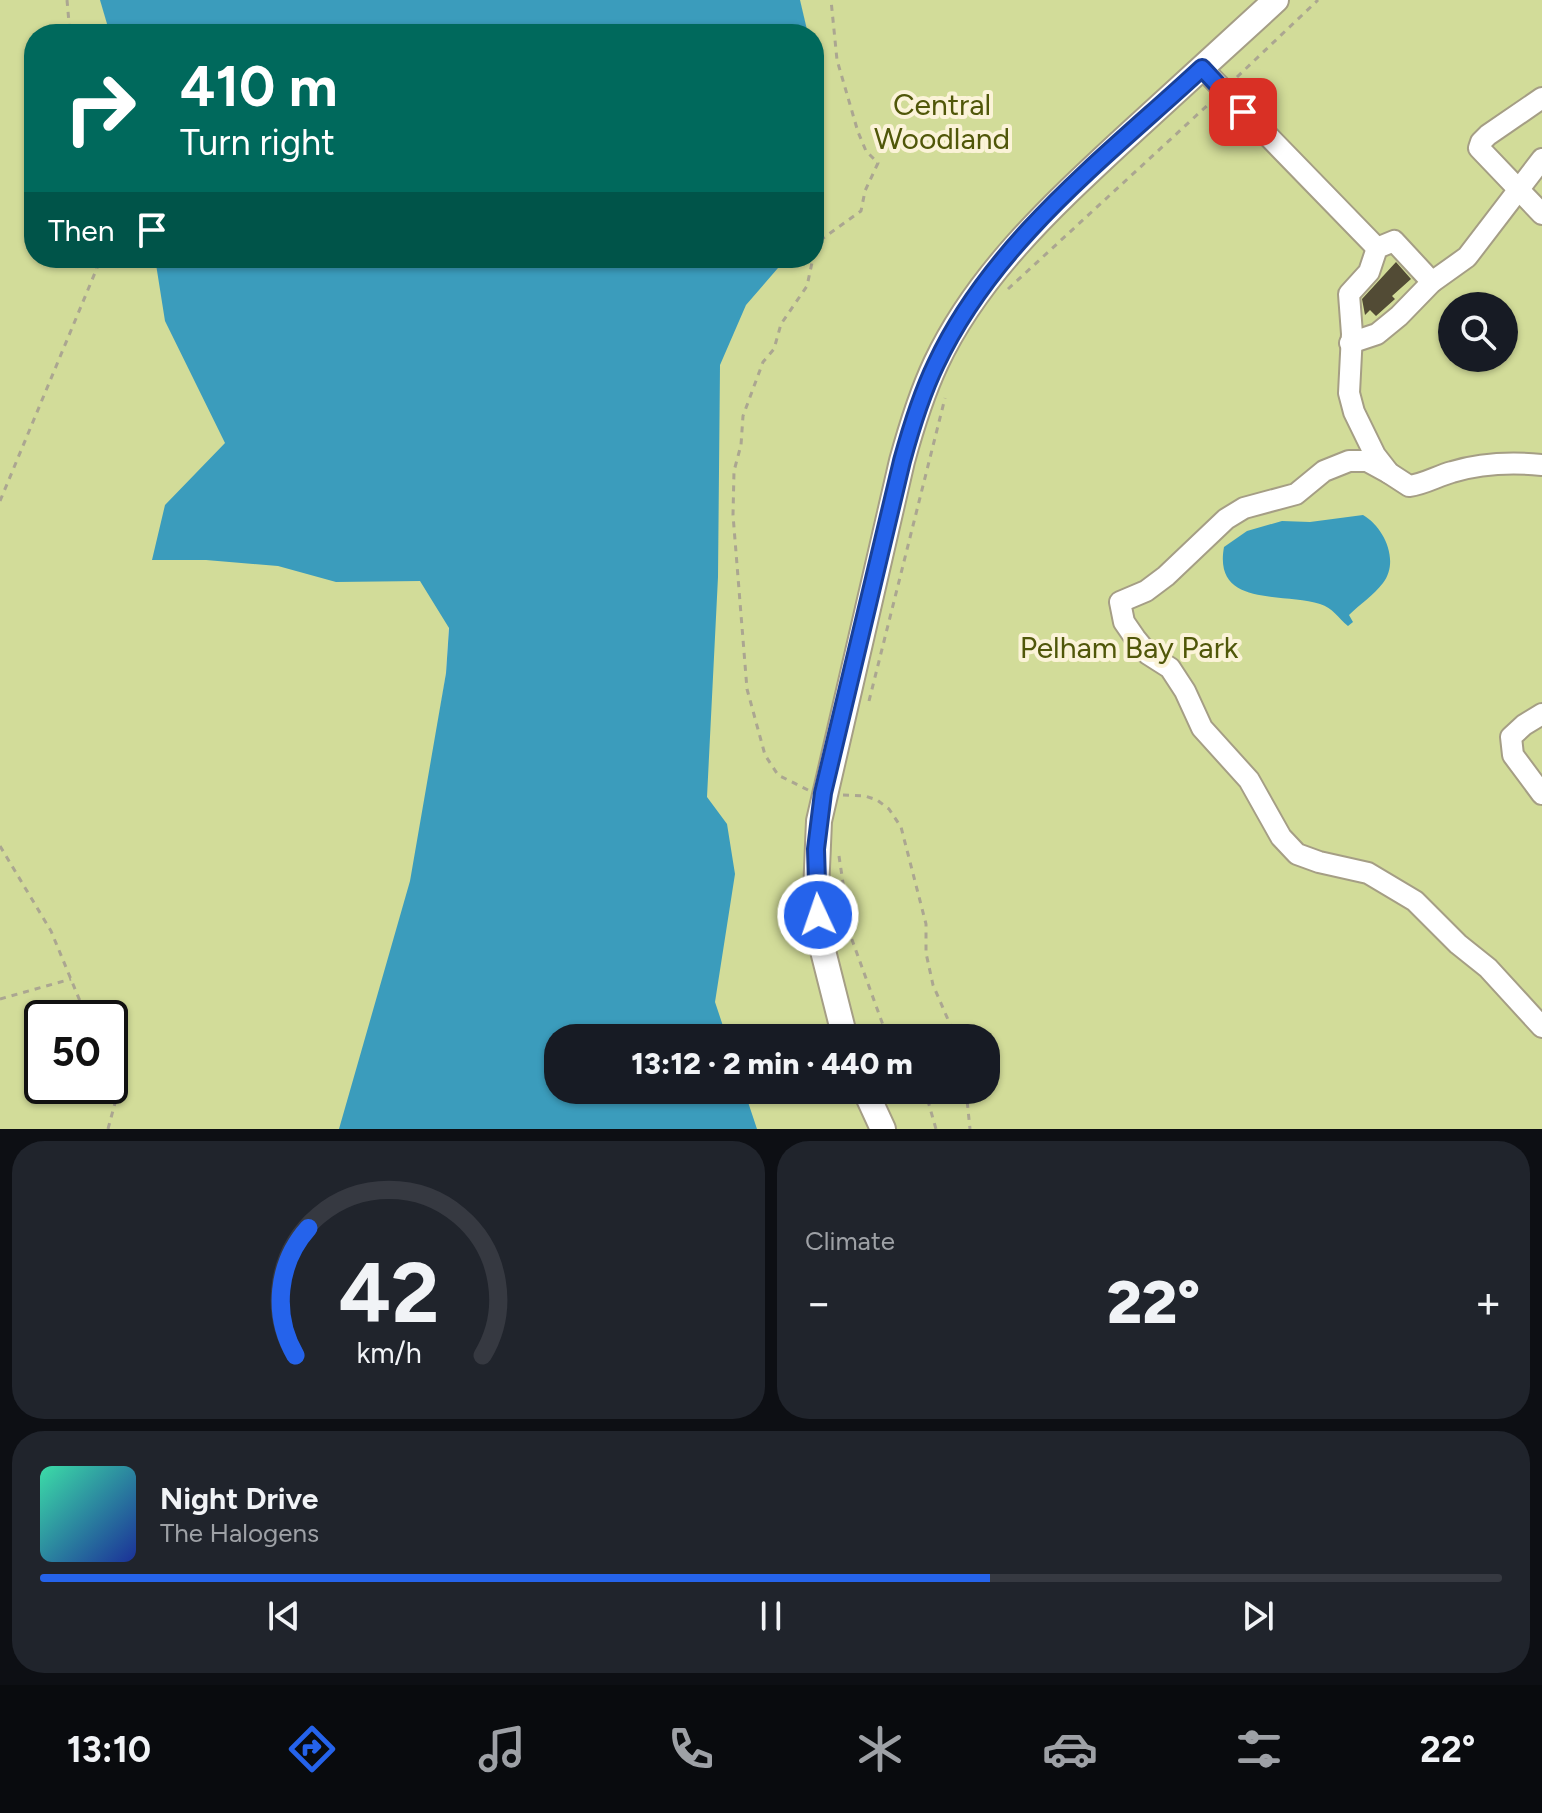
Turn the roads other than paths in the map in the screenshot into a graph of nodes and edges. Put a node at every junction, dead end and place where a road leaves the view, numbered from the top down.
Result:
1 (1276, 0) edge
2 (1202, 68) junction
3 (1542, 98) edge
4 (1542, 159) edge
5 (1519, 187) junction
6 (1542, 214) edge
7 (1377, 248) junction
8 (1432, 282) junction
9 (1350, 343) junction
10 (1542, 465) edge
11 (1389, 473) junction
12 (1542, 714) edge
13 (1542, 794) edge
14 (841, 1024) edge
15 (1542, 1027) edge
16 (871, 1104) edge
17 (883, 1129) edge

1 - 2 main road
2 - 7 lane
2 - 14 main road
3 - 5 lane
4 - 5 lane
5 - 6 lane
5 - 8 lane
7 - 8 lane
7 - 9 lane
8 - 9 lane
9 - 11 lane
10 - 11 lane
11 - 15 lane
12 - 13 lane
16 - 17 main road

